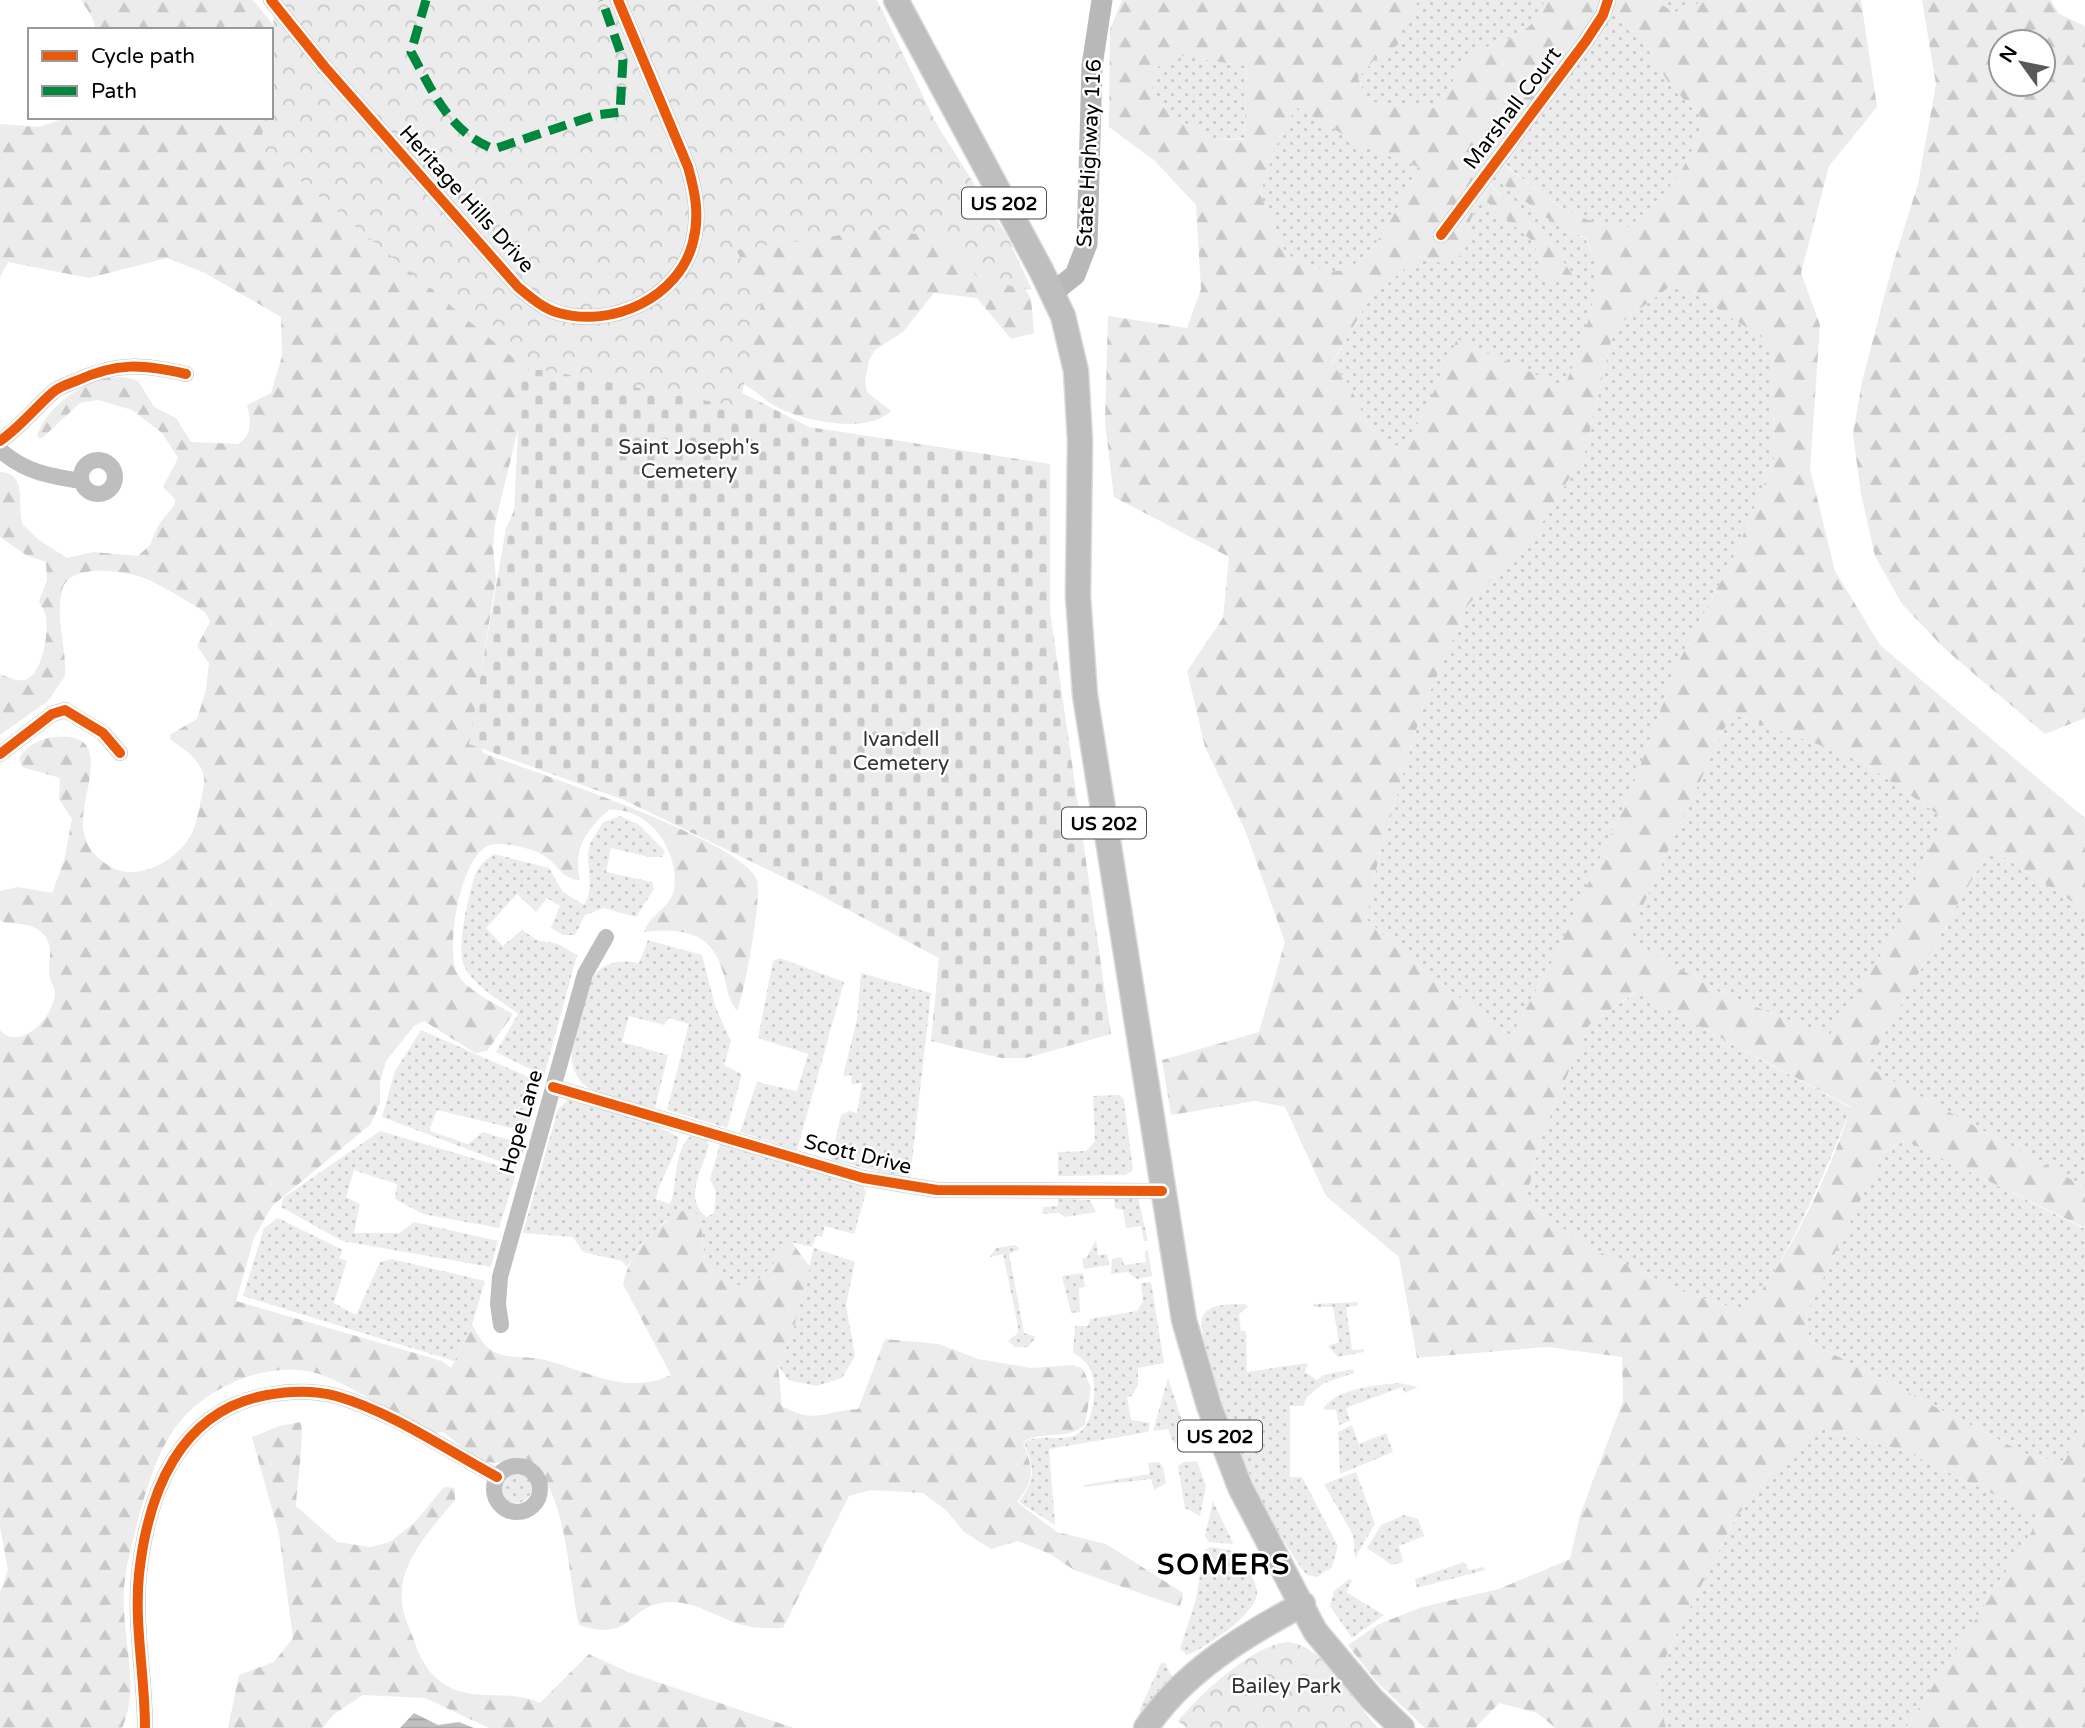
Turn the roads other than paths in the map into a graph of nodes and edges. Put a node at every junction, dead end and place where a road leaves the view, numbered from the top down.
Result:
1 (271, 0) edge
2 (618, 0) edge
3 (896, 0) edge
4 (1102, 0) edge
5 (1608, 0) edge
6 (1441, 235) dead end
7 (1052, 293) junction
8 (186, 374) dead end
9 (0, 441) edge
10 (0, 450) edge
11 (81, 481) dead end
12 (120, 753) dead end
13 (0, 754) edge
14 (607, 937) dead end
15 (553, 1087) junction
16 (1162, 1192) junction
17 (501, 1325) dead end
18 (497, 1477) dead end
19 (1303, 1604) junction
20 (145, 1728) edge
21 (1146, 1728) edge
22 (1402, 1728) edge

1 - 2 street, Heritage Hills Drive
3 - 7 main road, US 202
4 - 7 main road, State Highway 116
5 - 6 street, Marshall Court
7 - 16 main road, US 202
8 - 9 street
10 - 11 street
12 - 13 street
14 - 15 street, Hope Lane
15 - 16 street, Scott Drive
15 - 17 street, Hope Lane
16 - 19 main road, US 202
18 - 20 street
19 - 21 main road
19 - 22 main road

